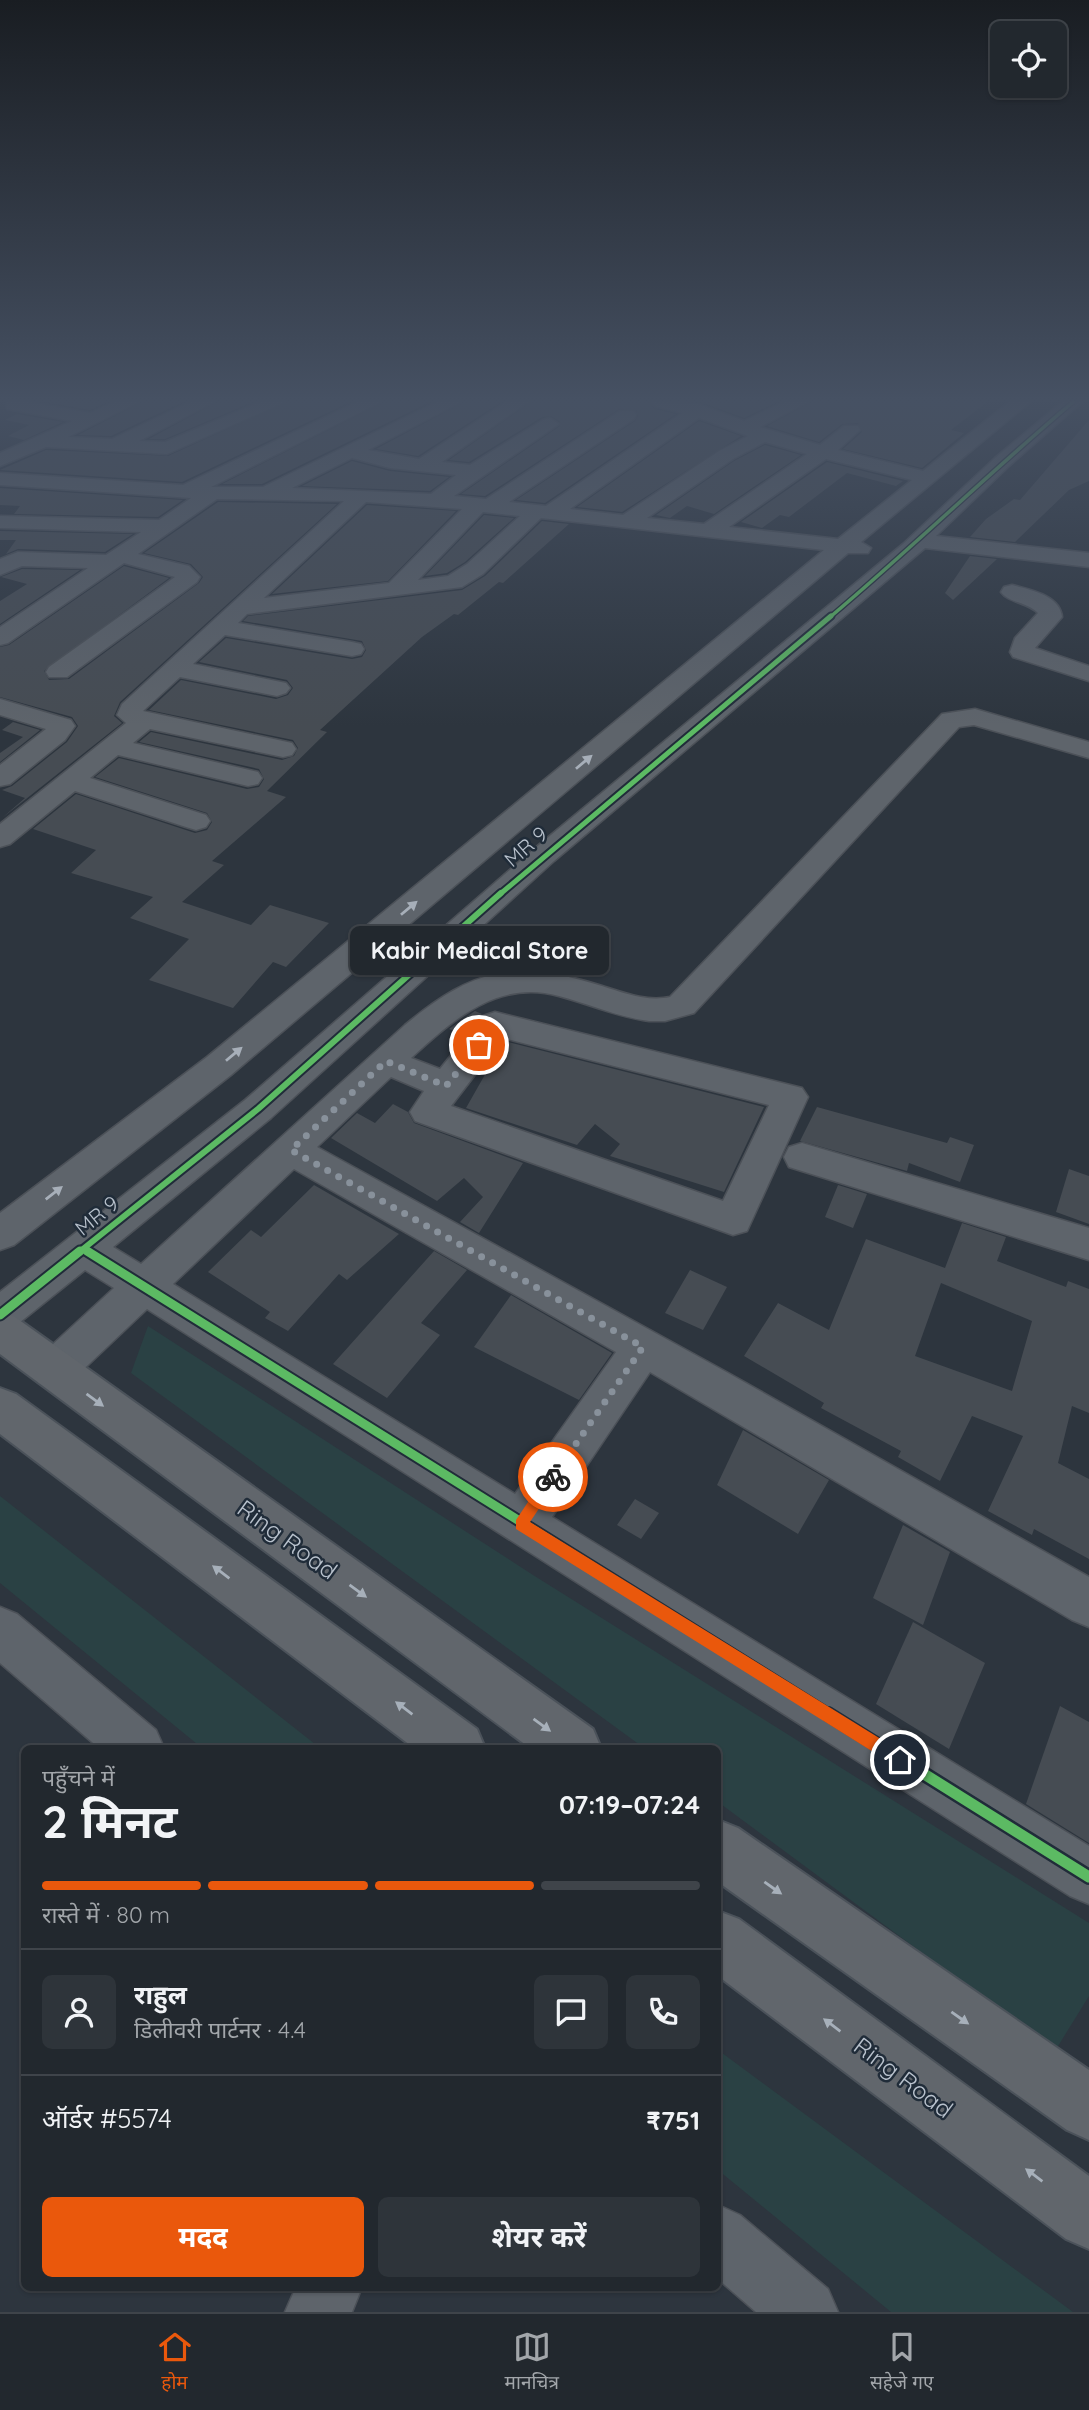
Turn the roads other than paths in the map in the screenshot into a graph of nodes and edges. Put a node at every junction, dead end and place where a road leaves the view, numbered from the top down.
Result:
1 (188, 510) edge
2 (346, 510) edge
3 (479, 510) edge
4 (529, 510) edge
5 (548, 510) edge
6 (644, 510) edge
7 (739, 510) edge
8 (887, 510) edge
9 (951, 510) edge
10 (545, 512) junction
11 (625, 523) junction
12 (2, 524) edge
13 (165, 526) junction
14 (707, 532) junction
15 (844, 545) junction
16 (911, 548) junction
17 (117, 559) junction
18 (1089, 561) edge
19 (6, 562) edge
20 (344, 569) dead end
21 (396, 589) junction
22 (1012, 592) dead end
23 (319, 599) junction
24 (239, 608) junction
25 (221, 627) junction
26 (0, 638) edge
27 (352, 649) dead end
28 (173, 668) junction
29 (58, 672) dead end
30 (1089, 674) edge
31 (277, 688) dead end
32 (0, 707) edge
33 (145, 720) junction
34 (113, 746) junction
35 (283, 749) dead end
36 (1089, 750) edge
37 (11, 758) edge
38 (0, 778) edge
39 (248, 778) dead end
40 (71, 781) junction
41 (196, 821) dead end
42 (0, 838) edge
43 (397, 985) junction
44 (451, 1008) junction
45 (386, 1061) junction
46 (446, 1086) junction
47 (291, 1150) junction
48 (802, 1157) dead end
49 (7, 1218) edge
50 (1089, 1244) edge
51 (83, 1249) junction
52 (142, 1285) junction
53 (0, 1315) edge
54 (0, 1330) edge
55 (643, 1347) junction
56 (54, 1370) junction
57 (0, 1408) edge
58 (521, 1524) junction
59 (1089, 1603) edge
60 (0, 1631) edge
61 (134, 1745) edge
62 (454, 1745) edge
63 (570, 1745) edge
64 (721, 1851) edge
65 (1089, 1877) edge
66 (721, 1942) edge
67 (1089, 2108) edge
68 (1089, 2216) edge
69 (721, 2240) edge
70 (328, 2291) edge
71 (318, 2312) edge
72 (805, 2312) edge

1 - 13 street
2 - 24 street
3 - 21 street
4 - 10 street
5 - 10 street
6 - 11 street
7 - 14 street
8 - 15 street, MR 9
9 - 16 street, MR 9
10 - 11 street
10 - 21 street
11 - 14 street
12 - 13 street
13 - 17 street
14 - 15 street
15 - 16 street
49 -> 15 street, MR 9
16 - 18 street
16 - 43 street, MR 9
17 - 19 street
17 - 26 street
17 - 29 street
20 - 23 street
21 - 23 street
22 - 30 street
23 - 24 street
24 - 25 street
25 - 27 street
25 - 28 street
28 - 31 street
28 - 33 street
32 - 37 street
33 - 34 street
33 - 35 street
34 - 39 street
34 - 40 street
36 - 44 street
37 - 38 street
40 - 41 street
40 - 42 street
43 - 44 street
43 - 51 street, MR 9
44 - 45 street
45 - 46 street
45 - 47 street
46 - 46 street
47 - 52 street
47 - 55 street
48 - 50 street
51 - 52 street
51 - 53 street, MR 9
52 - 56 street
52 - 58 street
54 - 56 main road, Ring Road
55 - 58 street
55 - 59 street
56 -> 63 main road, Ring Road
62 -> 57 main road
58 - 65 street
60 - 61 street
64 -> 67 main road
68 -> 66 main road, Ring Road
69 - 72 street
70 - 71 street

